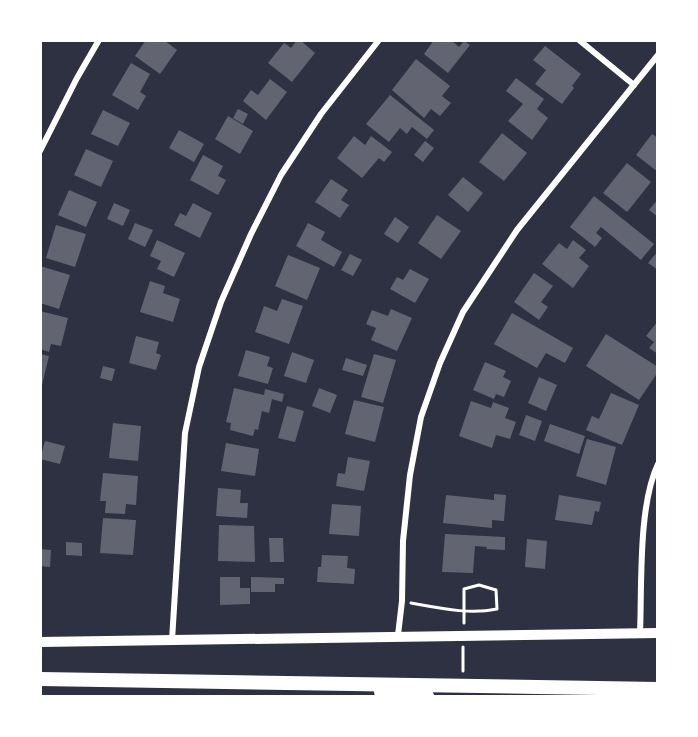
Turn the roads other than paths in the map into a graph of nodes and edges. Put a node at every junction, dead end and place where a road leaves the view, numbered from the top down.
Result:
1 (99, 40) edge
2 (379, 40) edge
3 (579, 40) edge
4 (657, 55) edge
5 (634, 85) junction
6 (40, 151) edge
7 (657, 464) edge
8 (640, 633) junction
9 (657, 633) edge
10 (398, 635) junction
11 (172, 640) junction
12 (40, 642) edge
13 (40, 679) edge
14 (274, 682) junction
15 (657, 687) edge
16 (427, 696) edge

1 - 6 street
2 - 11 street
3 - 5 street
4 - 5 street
5 - 10 street
7 - 8 street
8 - 9 main road
8 - 10 main road
10 - 11 main road
11 - 12 main road
13 - 14 highway
14 - 15 highway
14 - 16 highway

